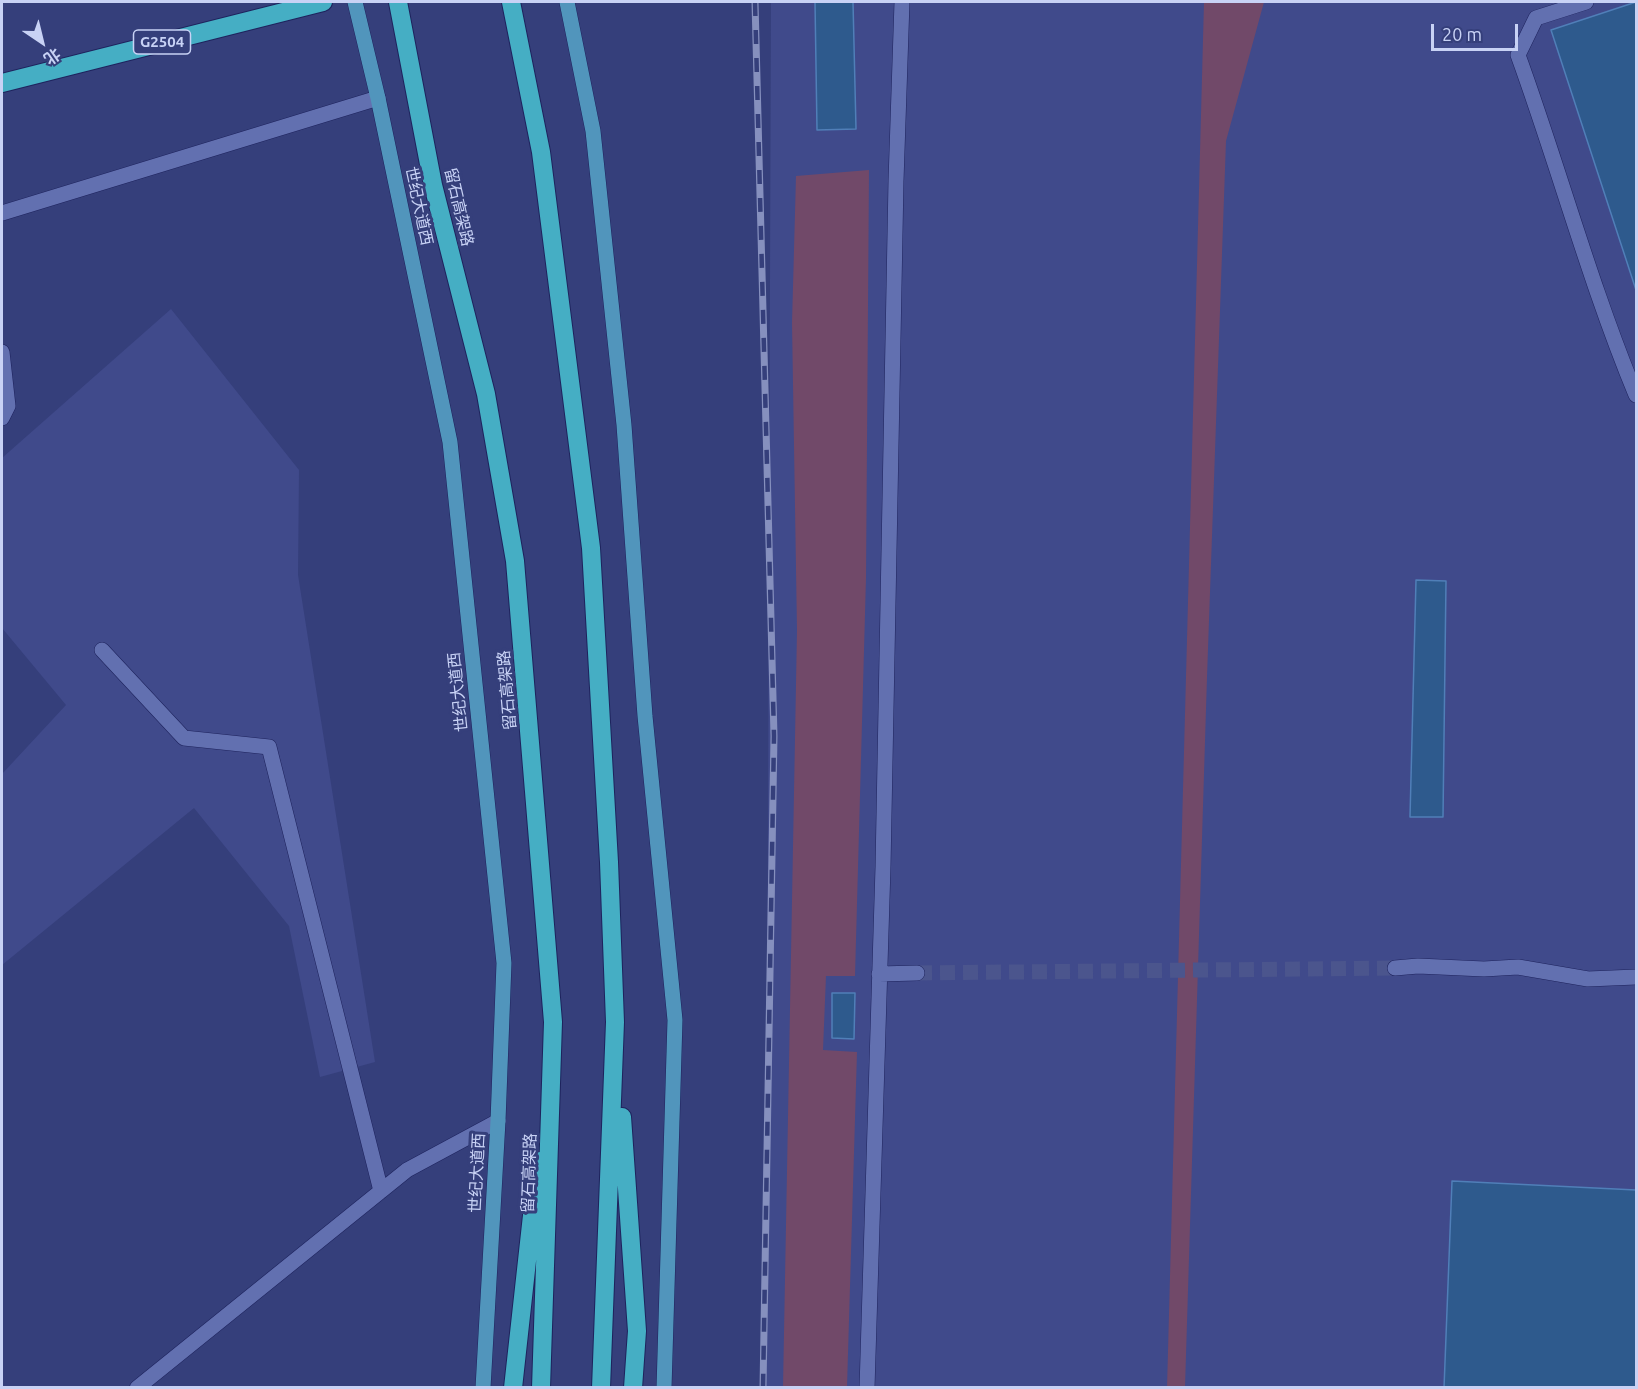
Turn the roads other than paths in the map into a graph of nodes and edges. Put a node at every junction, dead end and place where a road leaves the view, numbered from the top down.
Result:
1 (323, 2) edge
2 (355, 2) edge
3 (398, 2) edge
4 (511, 2) edge
5 (567, 2) edge
6 (902, 2) edge
7 (1586, 2) edge
8 (2, 82) edge
9 (378, 98) junction
10 (2, 213) edge
11 (2, 352) edge
12 (1636, 395) edge
13 (2, 418) edge
14 (102, 650) dead end
15 (1395, 968) tunnel mouth
16 (917, 973) tunnel mouth
17 (879, 974) junction
18 (1636, 977) edge
19 (553, 1022) junction
20 (615, 1022) junction
21 (498, 1121) junction
22 (381, 1191) junction
23 (137, 1388) edge
24 (483, 1388) edge
25 (513, 1388) edge
26 (541, 1388) edge
27 (601, 1388) edge
28 (633, 1388) edge
29 (664, 1388) edge
30 (867, 1388) edge

1 - 8 highway, G2504
2 - 9 main road, 世纪大道西
3 - 19 highway, 留石高架路
4 - 20 highway
5 - 29 main road
6 - 17 street
7 - 12 street
9 - 10 street
9 - 21 main road, 世纪大道西
11 - 13 street
14 - 22 street
15 - 18 street
16 - 17 street
17 - 30 street
19 - 25 highway
19 - 26 highway, 留石高架路
20 - 27 highway
20 - 28 highway
21 - 22 street
21 - 24 main road, 世纪大道西
22 - 23 street

